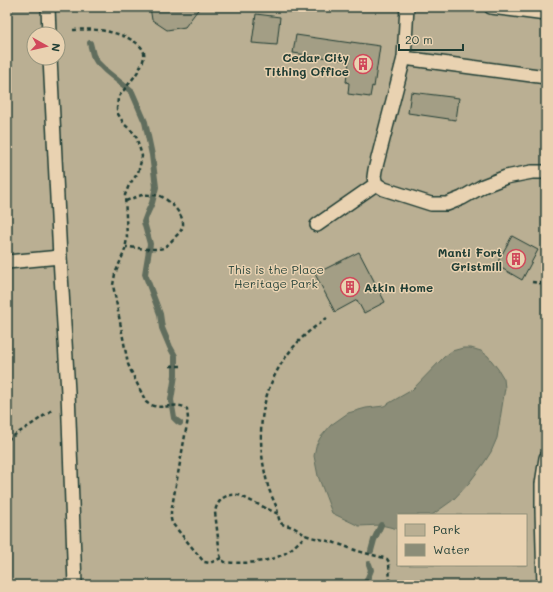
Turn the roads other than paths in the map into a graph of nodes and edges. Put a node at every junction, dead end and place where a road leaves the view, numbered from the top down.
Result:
1 (48, 7) edge
2 (407, 7) edge
3 (491, 7) edge
4 (546, 14) edge
5 (49, 26) edge
6 (404, 58) junction
7 (50, 66) edge
8 (546, 77) edge
9 (546, 172) edge
10 (376, 184) junction
11 (317, 225) dead end
12 (60, 257) junction
13 (7, 262) edge
14 (546, 458) edge
15 (75, 585) edge
16 (544, 585) edge

1 - 5 lane
2 - 6 lane
3 - 4 lane
6 - 8 lane
6 - 10 lane
7 - 12 lane
9 - 10 lane
10 - 11 lane
12 - 13 lane
12 - 15 lane
14 - 16 lane

